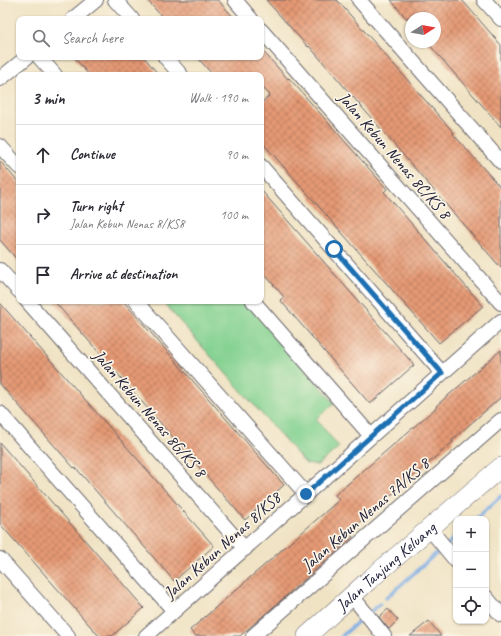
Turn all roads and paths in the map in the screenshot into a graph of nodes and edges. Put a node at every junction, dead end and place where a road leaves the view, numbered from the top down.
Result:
1 (96, 0) edge
2 (115, 0) edge
3 (234, 0) edge
4 (359, 0) edge
5 (484, 0) edge
6 (77, 16) edge
7 (129, 16) edge
8 (248, 16) edge
9 (501, 19) edge
10 (264, 33) edge
11 (23, 60) edge
12 (42, 60) edge
13 (168, 60) edge
14 (52, 72) edge
15 (178, 72) edge
16 (0, 79) edge
17 (0, 146) edge
18 (501, 162) edge
19 (16, 164) edge
20 (264, 169) edge
21 (0, 270) edge
22 (16, 289) edge
23 (30, 304) edge
24 (139, 304) edge
25 (256, 304) edge
26 (501, 304) edge
27 (501, 321) edge
28 (442, 373) junction
29 (0, 413) edge
30 (501, 420) edge
31 (371, 436) junction
32 (501, 467) edge
33 (306, 494) junction
34 (430, 528) junction
35 (245, 548) junction
36 (453, 556) edge
37 (0, 559) edge
38 (352, 596) junction
39 (489, 601) edge
40 (174, 611) junction
41 (501, 615) edge
42 (68, 636) edge
43 (146, 636) edge
44 (253, 636) edge
45 (307, 636) edge
46 (384, 636) edge

1 - 6 street
2 - 7 street
3 - 8 street
4 - 18 street
5 - 9 street
10 - 26 street, Jalan Kebun Nenas 8C/KS 8
11 - 16 street
12 - 14 street
13 - 15 street
17 - 19 street
20 - 28 street
21 - 22 street
23 - 35 street, Jalan Kebun Nenas 8G/KS 8
24 - 33 street
25 - 31 street
27 - 28 street, Jalan Kebun Nenas 8/KS8
28 - 31 street, Jalan Kebun Nenas 8/KS8
29 - 40 street
30 - 44 street, Jalan Kebun Nenas 7A/KS 8
31 - 33 street, Jalan Kebun Nenas 8/KS8
32 - 34 main road, Jalan Tanjung Keluang
33 - 35 street, Jalan Kebun Nenas 8/KS8
34 - 36 street
34 - 38 main road, Jalan Tanjung Keluang
35 - 40 street, Jalan Kebun Nenas 8/KS8
37 - 42 street
38 - 45 main road, Jalan Tanjung Keluang
38 - 46 street
39 - 41 street
40 - 43 street, Jalan Kebun Nenas 8/KS8

